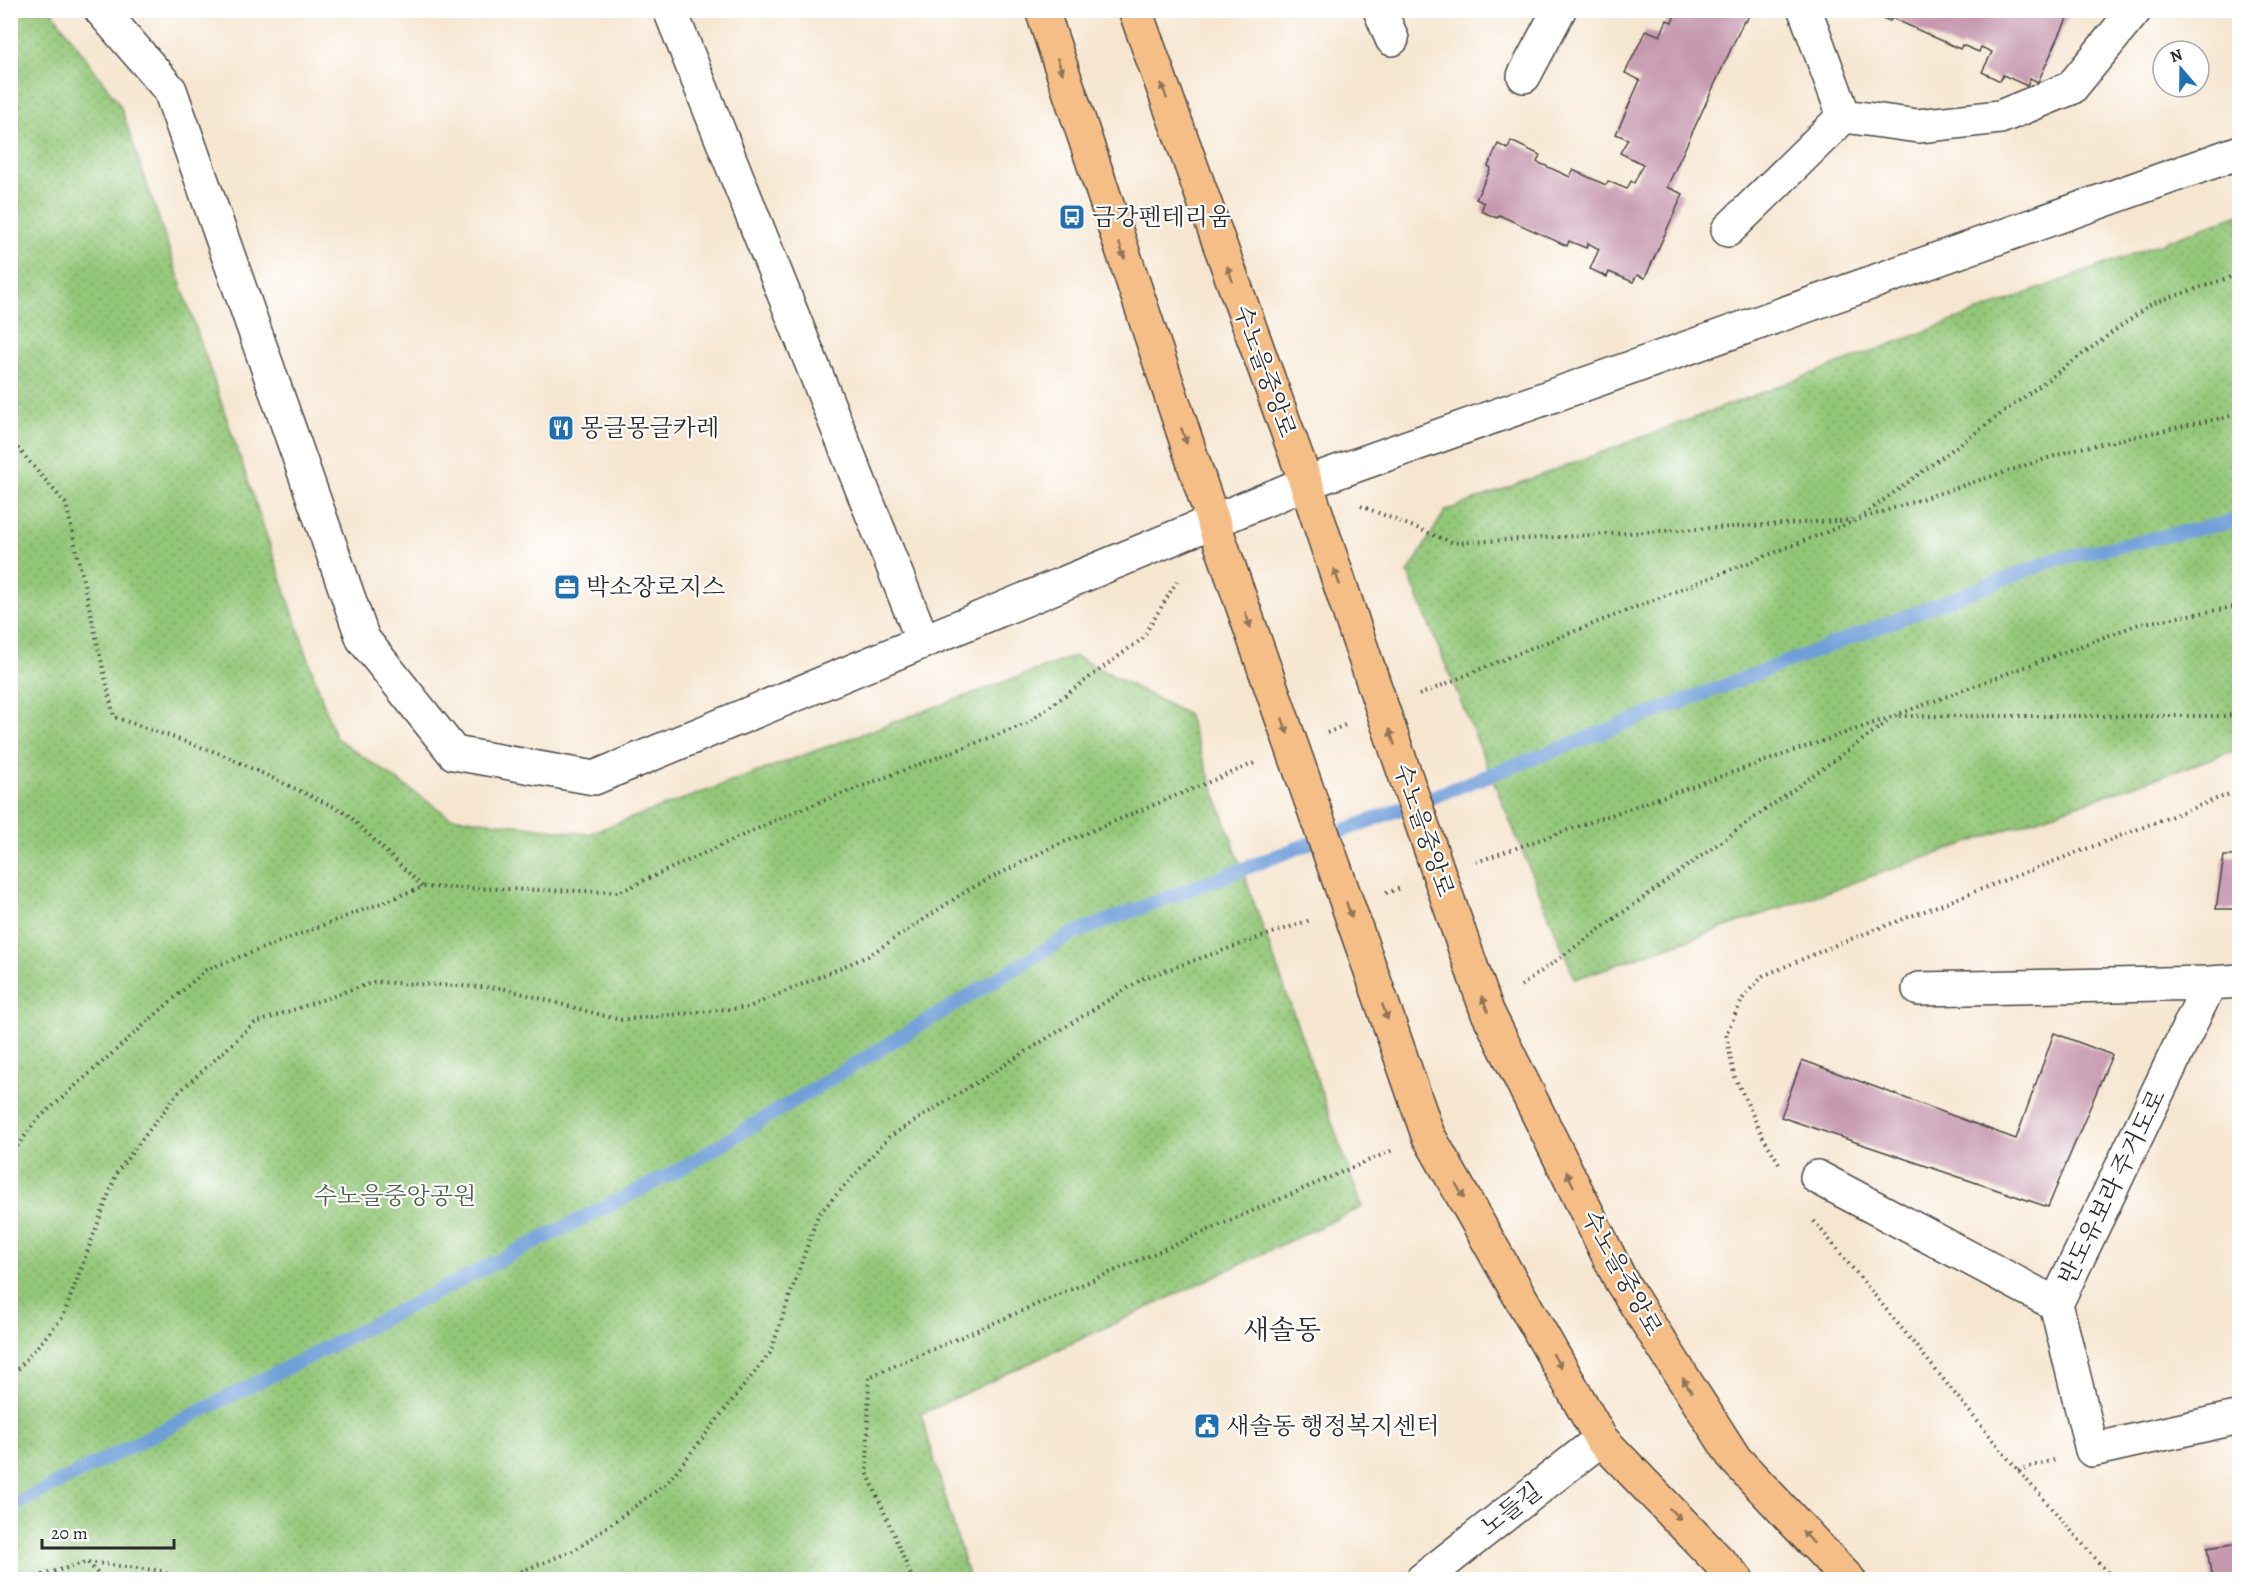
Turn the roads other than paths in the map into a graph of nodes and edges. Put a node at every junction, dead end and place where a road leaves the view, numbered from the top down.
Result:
1 (101, 10) edge
2 (670, 10) edge
3 (1042, 10) edge
4 (1135, 10) edge
5 (1559, 10) edge
6 (1804, 10) edge
7 (2134, 10) edge
8 (1524, 76) dead end
9 (1844, 116) junction
10 (2240, 152) edge
11 (1728, 230) dead end
12 (1306, 483) junction
13 (1213, 521) junction
14 (923, 641) junction
15 (2225, 982) edge
16 (1919, 989) dead end
17 (1817, 1177) dead end
18 (2056, 1304) junction
19 (2240, 1417) edge
20 (1601, 1439) junction
21 (1422, 1580) edge
22 (1737, 1580) edge
23 (1849, 1580) edge

1 - 14 street
2 - 14 street
3 -> 13 main road
12 -> 4 main road, 수노을중앙로
5 - 8 street
6 - 9 street
7 - 9 street
9 - 11 street
10 - 12 street
12 - 13 street
23 -> 12 main road, 수노을중앙로, bridge
13 - 14 street
13 -> 20 main road, bridge
15 - 16 street
15 - 18 street, 반도유보라 주거도로
17 - 18 street, 반도유보라 주거도로
18 - 19 street
20 - 21 street, 노들길
20 -> 22 main road

